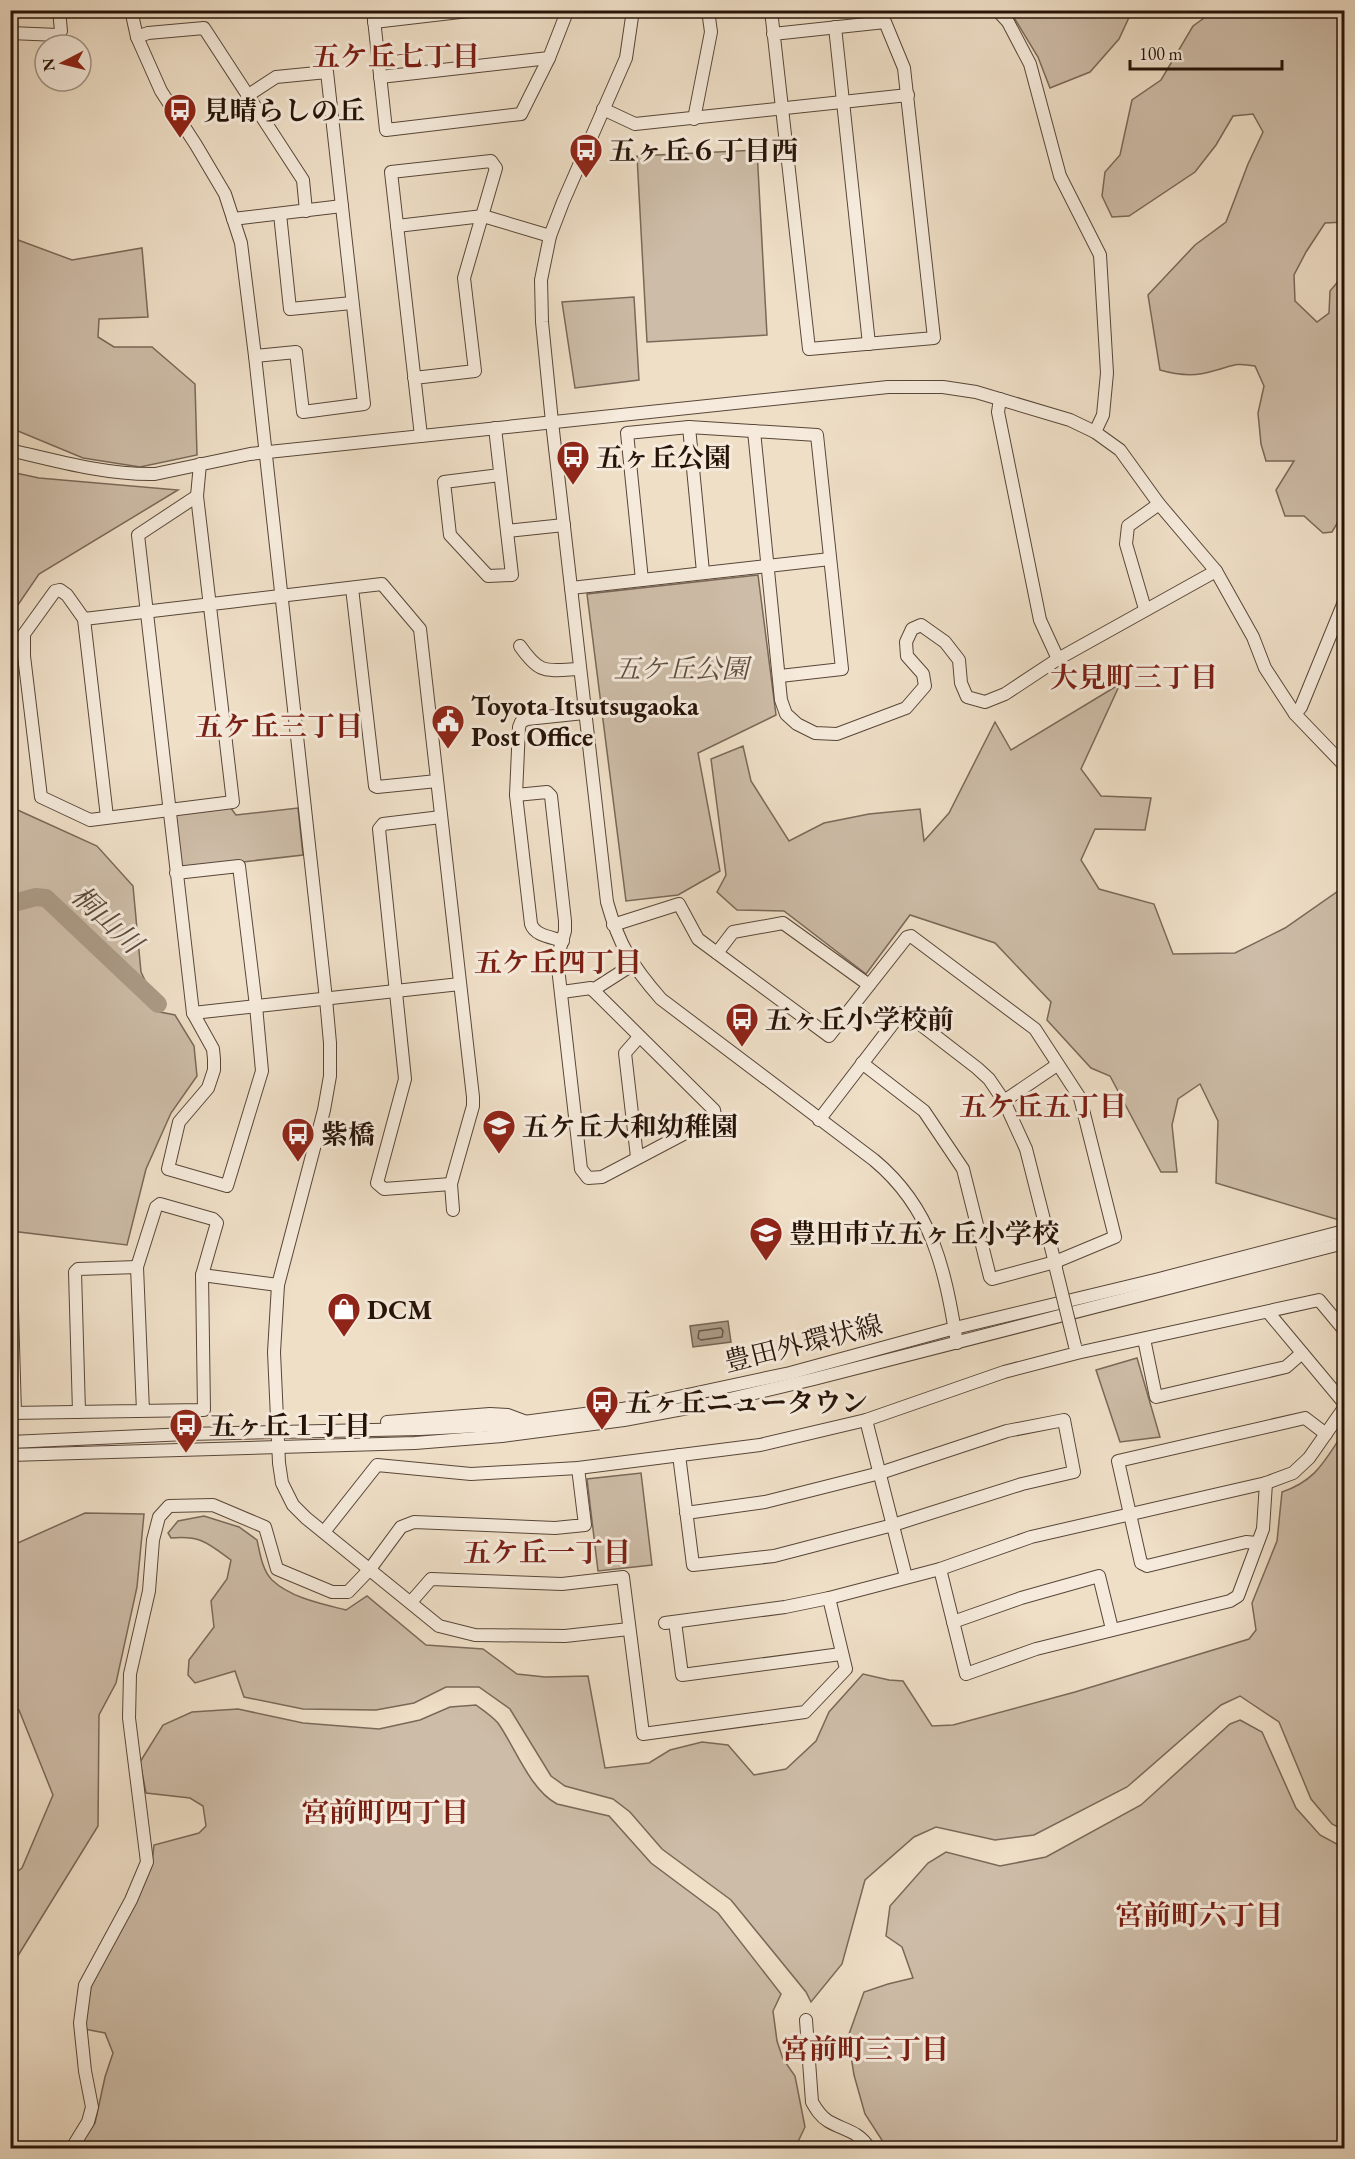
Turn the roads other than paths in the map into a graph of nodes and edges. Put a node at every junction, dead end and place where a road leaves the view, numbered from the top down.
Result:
1 (59, 10) edge
2 (130, 10) edge
3 (477, 10) edge
4 (564, 10) edge
5 (633, 10) edge
6 (708, 10) edge
7 (771, 10) edge
8 (997, 10) edge
9 (373, 16) edge
10 (835, 27) junction
11 (10, 33) edge
12 (773, 34) junction
13 (137, 37) junction
14 (549, 58) junction
15 (380, 77) junction
16 (908, 95) junction
17 (247, 96) junction
18 (844, 101) junction
19 (603, 109) junction
20 (782, 109) junction
21 (694, 119) junction
22 (342, 206) junction
23 (306, 211) junction
24 (280, 214) junction
25 (483, 216) junction
26 (233, 219) junction
27 (397, 226) junction
28 (550, 236) junction
29 (352, 303) junction
30 (869, 344) junction
31 (255, 356) junction
32 (414, 378) junction
33 (1000, 399) junction
34 (552, 422) junction
35 (689, 427) junction
36 (495, 428) junction
37 (754, 431) junction
38 (1095, 432) junction
39 (421, 436) junction
40 (10, 450) edge
41 (265, 453) junction
42 (200, 464) junction
43 (500, 475) junction
44 (197, 496) junction
45 (1159, 504) junction
46 (564, 525) junction
47 (507, 531) junction
48 (830, 559) junction
49 (768, 565) junction
50 (1216, 571) junction
51 (703, 572) junction
52 (642, 580) junction
53 (352, 588) junction
54 (571, 588) junction
55 (281, 597) junction
56 (1344, 602) edge
57 (210, 604) junction
58 (1145, 609) junction
59 (147, 611) junction
60 (84, 619) junction
61 (520, 646) dead end
62 (1058, 659) junction
63 (580, 669) junction
64 (780, 676) junction
65 (584, 713) junction
66 (1295, 714) junction
67 (1344, 765) edge
68 (437, 781) junction
69 (516, 795) junction
70 (169, 810) junction
71 (107, 817) junction
72 (441, 817) junction
73 (176, 873) junction
74 (613, 925) junction
75 (563, 940) junction
76 (717, 953) junction
77 (632, 964) junction
78 (460, 984) junction
79 (869, 985) junction
80 (396, 990) junction
81 (593, 990) junction
82 (562, 992) junction
83 (326, 999) junction
84 (256, 1005) junction
85 (193, 1013) junction
86 (639, 1036) junction
87 (862, 1063) junction
88 (1057, 1065) junction
89 (1004, 1101) junction
90 (819, 1120) junction
91 (637, 1157) junction
92 (451, 1184) junction
93 (453, 1210) dead end
94 (1344, 1231) edge
95 (10, 1242) edge
96 (1344, 1243) edge
97 (1055, 1265) junction
98 (137, 1267) junction
99 (202, 1275) junction
100 (278, 1285) junction
101 (1268, 1312) junction
102 (955, 1328) junction
103 (1344, 1330) edge
104 (1144, 1339) junction
105 (957, 1342) junction
106 (1076, 1349) junction
107 (1302, 1353) junction
108 (1344, 1405) edge
109 (143, 1411) junction
110 (79, 1412) junction
111 (13, 1413) edge
112 (866, 1420) junction
113 (278, 1433) junction
114 (1326, 1434) junction
115 (10, 1442) edge
116 (278, 1447) junction
117 (10, 1455) edge
118 (679, 1455) junction
119 (578, 1468) junction
120 (880, 1473) junction
121 (1266, 1483) junction
122 (686, 1513) junction
123 (1130, 1513) junction
124 (893, 1525) junction
125 (324, 1532) junction
126 (1257, 1543) junction
127 (370, 1569) junction
128 (940, 1569) junction
129 (906, 1577) junction
130 (829, 1598) junction
131 (411, 1602) junction
132 (953, 1622) junction
133 (629, 1629) junction
134 (1112, 1629) junction
135 (841, 1654) junction
136 (806, 2020) dead end
137 (72, 2148) edge
138 (868, 2148) edge

1 - 11 street
2 - 13 street
3 - 9 street
4 - 14 street
5 - 19 street
6 - 21 street
7 - 12 street
8 - 38 street
9 - 15 street
10 - 12 street
10 - 16 street
10 - 18 street
12 - 20 street
13 - 17 street
13 - 26 street
14 - 15 street
14 - 15 street
16 - 18 street
16 - 30 street
17 - 22 street
17 - 23 street
18 - 20 street
18 - 30 street
19 - 21 street
19 - 28 street
20 - 21 street
20 - 30 street
22 - 23 street
22 - 29 street
23 - 24 street
24 - 26 street
24 - 29 street
25 - 27 street
25 - 27 street
25 - 28 street
25 - 32 street
26 - 31 street
27 - 32 street
28 - 34 street
29 - 31 street
31 - 41 street
32 - 39 street
33 - 34 street
33 - 38 street
33 - 62 street
34 - 36 street
34 - 46 street
35 - 37 street
35 - 51 street
35 - 52 street
36 - 39 street
36 - 43 street
37 - 48 street
37 - 49 street
38 - 45 street
39 - 41 street
40 - 42 street
41 - 42 street
41 - 55 street
42 - 44 street
43 - 47 street
43 - 47 street
44 - 57 street
44 - 59 street
45 - 50 street
45 - 58 street
46 - 47 street
46 - 54 street
48 - 49 street
48 - 64 street
49 - 51 street
49 - 64 street
50 - 58 street
50 - 66 street
51 - 52 street
52 - 54 street
53 - 55 street
53 - 68 street
53 - 68 street
54 - 63 street
55 - 57 street
55 - 83 street
56 - 66 street
57 - 59 street
57 - 70 street
58 - 62 street
59 - 60 street
59 - 70 street
60 - 71 street
60 - 71 street
61 - 63 street
62 - 64 street
63 - 65 street
65 - 69 street
65 - 74 street
66 - 67 street
68 - 72 street
69 - 75 street
69 - 75 street
70 - 71 street
70 - 73 street
72 - 78 street
72 - 80 street
73 - 84 street
73 - 85 street
74 - 76 street
74 - 77 street
75 - 82 street
76 - 79 street
76 - 79 street
77 - 81 street
77 - 90 street
78 - 80 street
78 - 92 street
79 - 88 street
80 - 83 street
80 - 92 street
81 - 82 street
81 - 86 street
82 - 91 street
83 - 84 street
83 - 100 street
84 - 85 street
84 - 85 street
86 - 91 street
86 - 91 street
87 - 89 street
87 - 90 street
87 - 97 street
88 - 89 street
88 - 97 street
89 - 97 street
90 - 102 street
92 - 93 street
94 - 102 street, 豊田外環状線
95 - 111 street
96 - 105 street, 豊田外環状線
97 - 106 street, bridge
98 - 99 street
98 - 109 street
98 - 110 street
99 - 100 street
99 - 109 street
100 - 113 street
101 - 103 street
101 - 104 street
101 - 107 street
102 - 105 street
102 - 113 street, 豊田外環状線
104 - 106 street
104 - 107 street
105 - 116 street, 豊田外環状線
106 - 112 street
107 - 108 street
108 - 114 street
109 - 110 street
110 - 111 street
112 - 118 street
112 - 120 street
113 - 115 street, 豊田外環状線
113 - 116 street
114 - 121 street
114 - 123 street
116 - 117 street, 豊田外環状線
116 - 125 street
118 - 119 street
118 - 122 street
119 - 125 street
119 - 127 street
120 - 122 street
120 - 124 street
120 - 124 street
121 - 123 street
121 - 126 street
122 - 124 street
123 - 126 street
123 - 128 street
124 - 129 street
125 - 127 street
126 - 134 street
127 - 131 street
127 - 137 street
128 - 129 street
128 - 132 street
129 - 130 street
130 - 135 street
130 - 135 street
131 - 133 street
131 - 133 street
132 - 134 street
132 - 134 street
133 - 135 street
136 - 138 street

